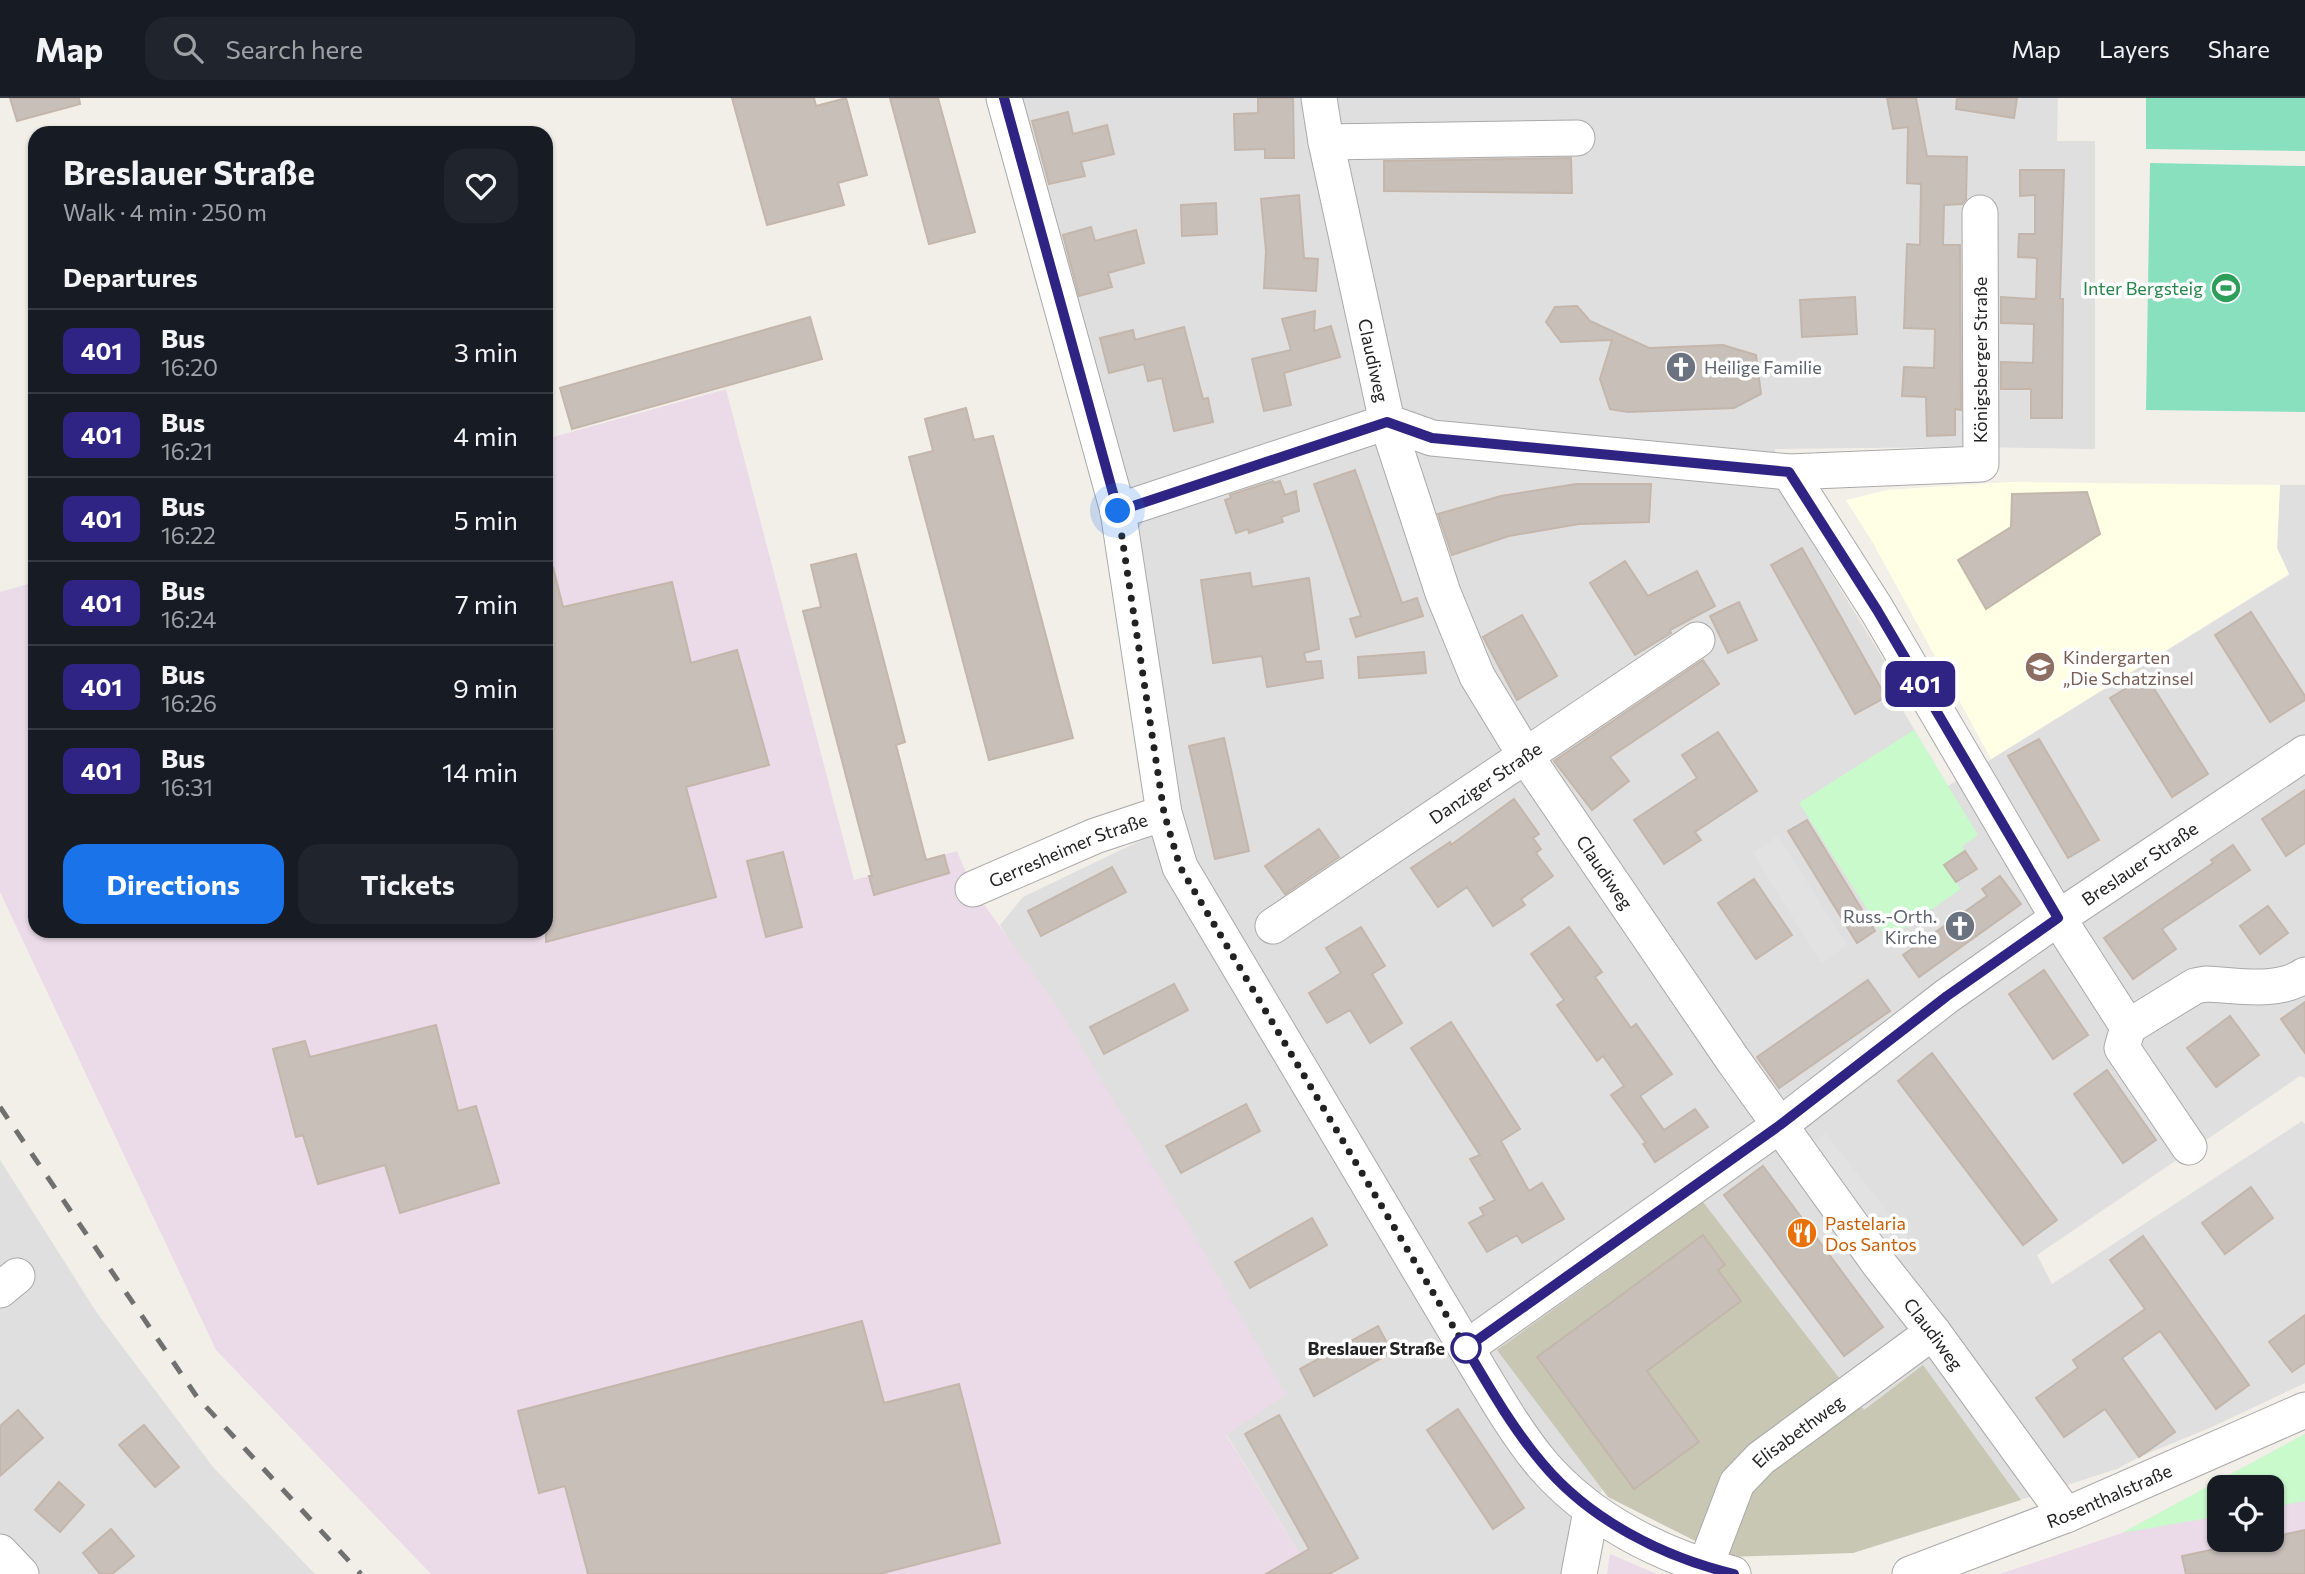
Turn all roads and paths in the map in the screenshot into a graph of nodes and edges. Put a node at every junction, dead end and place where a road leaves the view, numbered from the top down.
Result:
1 (1004, 98) edge
2 (1319, 98) edge
3 (1577, 138) dead end
4 (1326, 142) junction
5 (1980, 213) dead end
6 (1387, 422) junction
7 (1789, 472) junction
8 (1118, 511) junction
9 (1697, 640) dead end
10 (2305, 753) edge
11 (1525, 755) junction
12 (1164, 813) junction
13 (974, 889) dead end
14 (2058, 918) junction
15 (1273, 926) dead end
16 (2305, 975) edge
17 (2128, 1027) junction
18 (1780, 1125) junction
19 (2189, 1147) dead end
20 (1933, 1332) junction
21 (1466, 1348) junction
22 (2305, 1410) edge
23 (1591, 1511) junction
24 (2066, 1515) junction
25 (0, 1552) edge
26 (1719, 1571) edge
27 (20, 1574) edge
28 (1579, 1574) edge
29 (1910, 1574) edge

1 - 8 street, Gerresheimer Straße
2 - 4 street, Claudiweg
3 - 4 street
4 - 6 street, Claudiweg
5 - 7 street, Königsberger Straße
6 - 7 street, Königsberger Straße
6 - 8 street
6 - 11 street, Claudiweg
7 - 14 street
8 - 12 street, Gerresheimer Straße
9 - 11 street, Danziger Straße
10 - 14 street, Breslauer Straße
11 - 15 street, Danziger Straße
11 - 18 street, Claudiweg
12 - 13 street, Gerresheimer Straße
12 - 21 street, Gerresheimer Straße
14 - 17 street
14 - 18 street, Breslauer Straße
16 - 17 street
17 - 19 street
18 - 20 street, Claudiweg
18 - 21 street, Breslauer Straße
20 - 24 street, Claudiweg
20 - 26 street, Elisabethweg
21 - 23 street, Gerresheimer Straße
22 - 24 street, Rosenthalstraße
23 - 26 street
23 - 28 street
24 - 29 street, Rosenthalstraße
25 - 27 street

